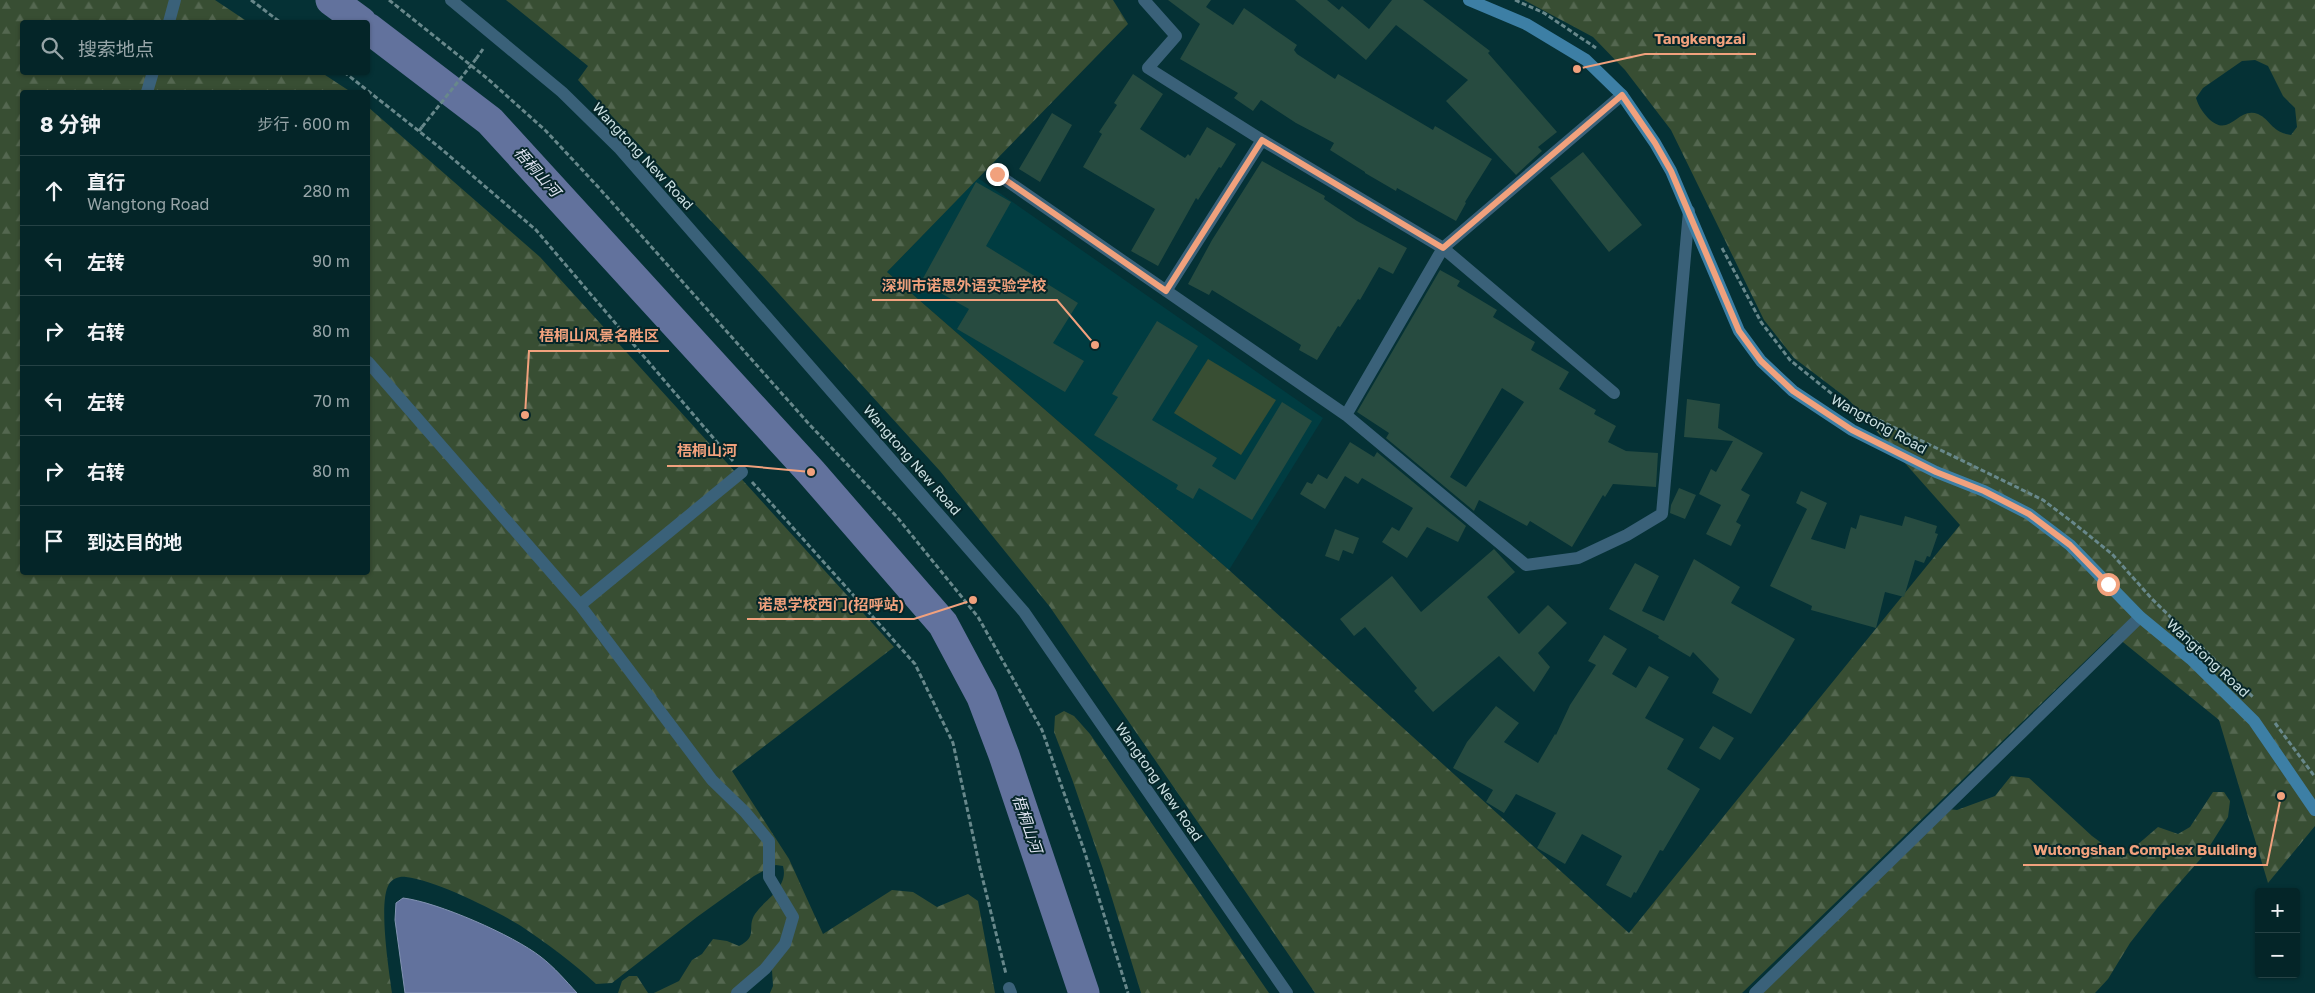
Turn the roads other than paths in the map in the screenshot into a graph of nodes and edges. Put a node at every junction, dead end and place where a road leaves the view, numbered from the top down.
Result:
1 (176, 0) edge
2 (451, 0) edge
3 (1144, 0) edge
4 (1469, 0) edge
5 (170, 20) edge
6 (152, 75) edge
7 (148, 90) edge
8 (1622, 95) junction
9 (1262, 140) junction
10 (997, 174) dead end
11 (1689, 210) junction
12 (1443, 248) junction
13 (1166, 291) junction
14 (370, 364) edge
15 (1614, 393) dead end
16 (1346, 415) junction
17 (742, 472) dead end
18 (580, 605) junction
19 (2140, 616) junction
20 (2315, 810) edge
21 (737, 993) edge
22 (1287, 993) edge
23 (1755, 993) edge

1 - 5 street
2 - 22 street, Wangtong New Road
3 - 9 street
4 - 8 main road, Wangtong Road
6 - 7 street
8 - 11 main road, Wangtong Road
8 - 12 street
9 - 12 street
9 - 13 street
10 - 13 street
11 - 16 street
11 - 19 main road, Wangtong Road
12 - 15 street
12 - 16 street
13 - 16 street
14 - 18 street
17 - 18 street
18 - 21 street
19 - 20 main road, Wangtong Road
19 - 23 street

